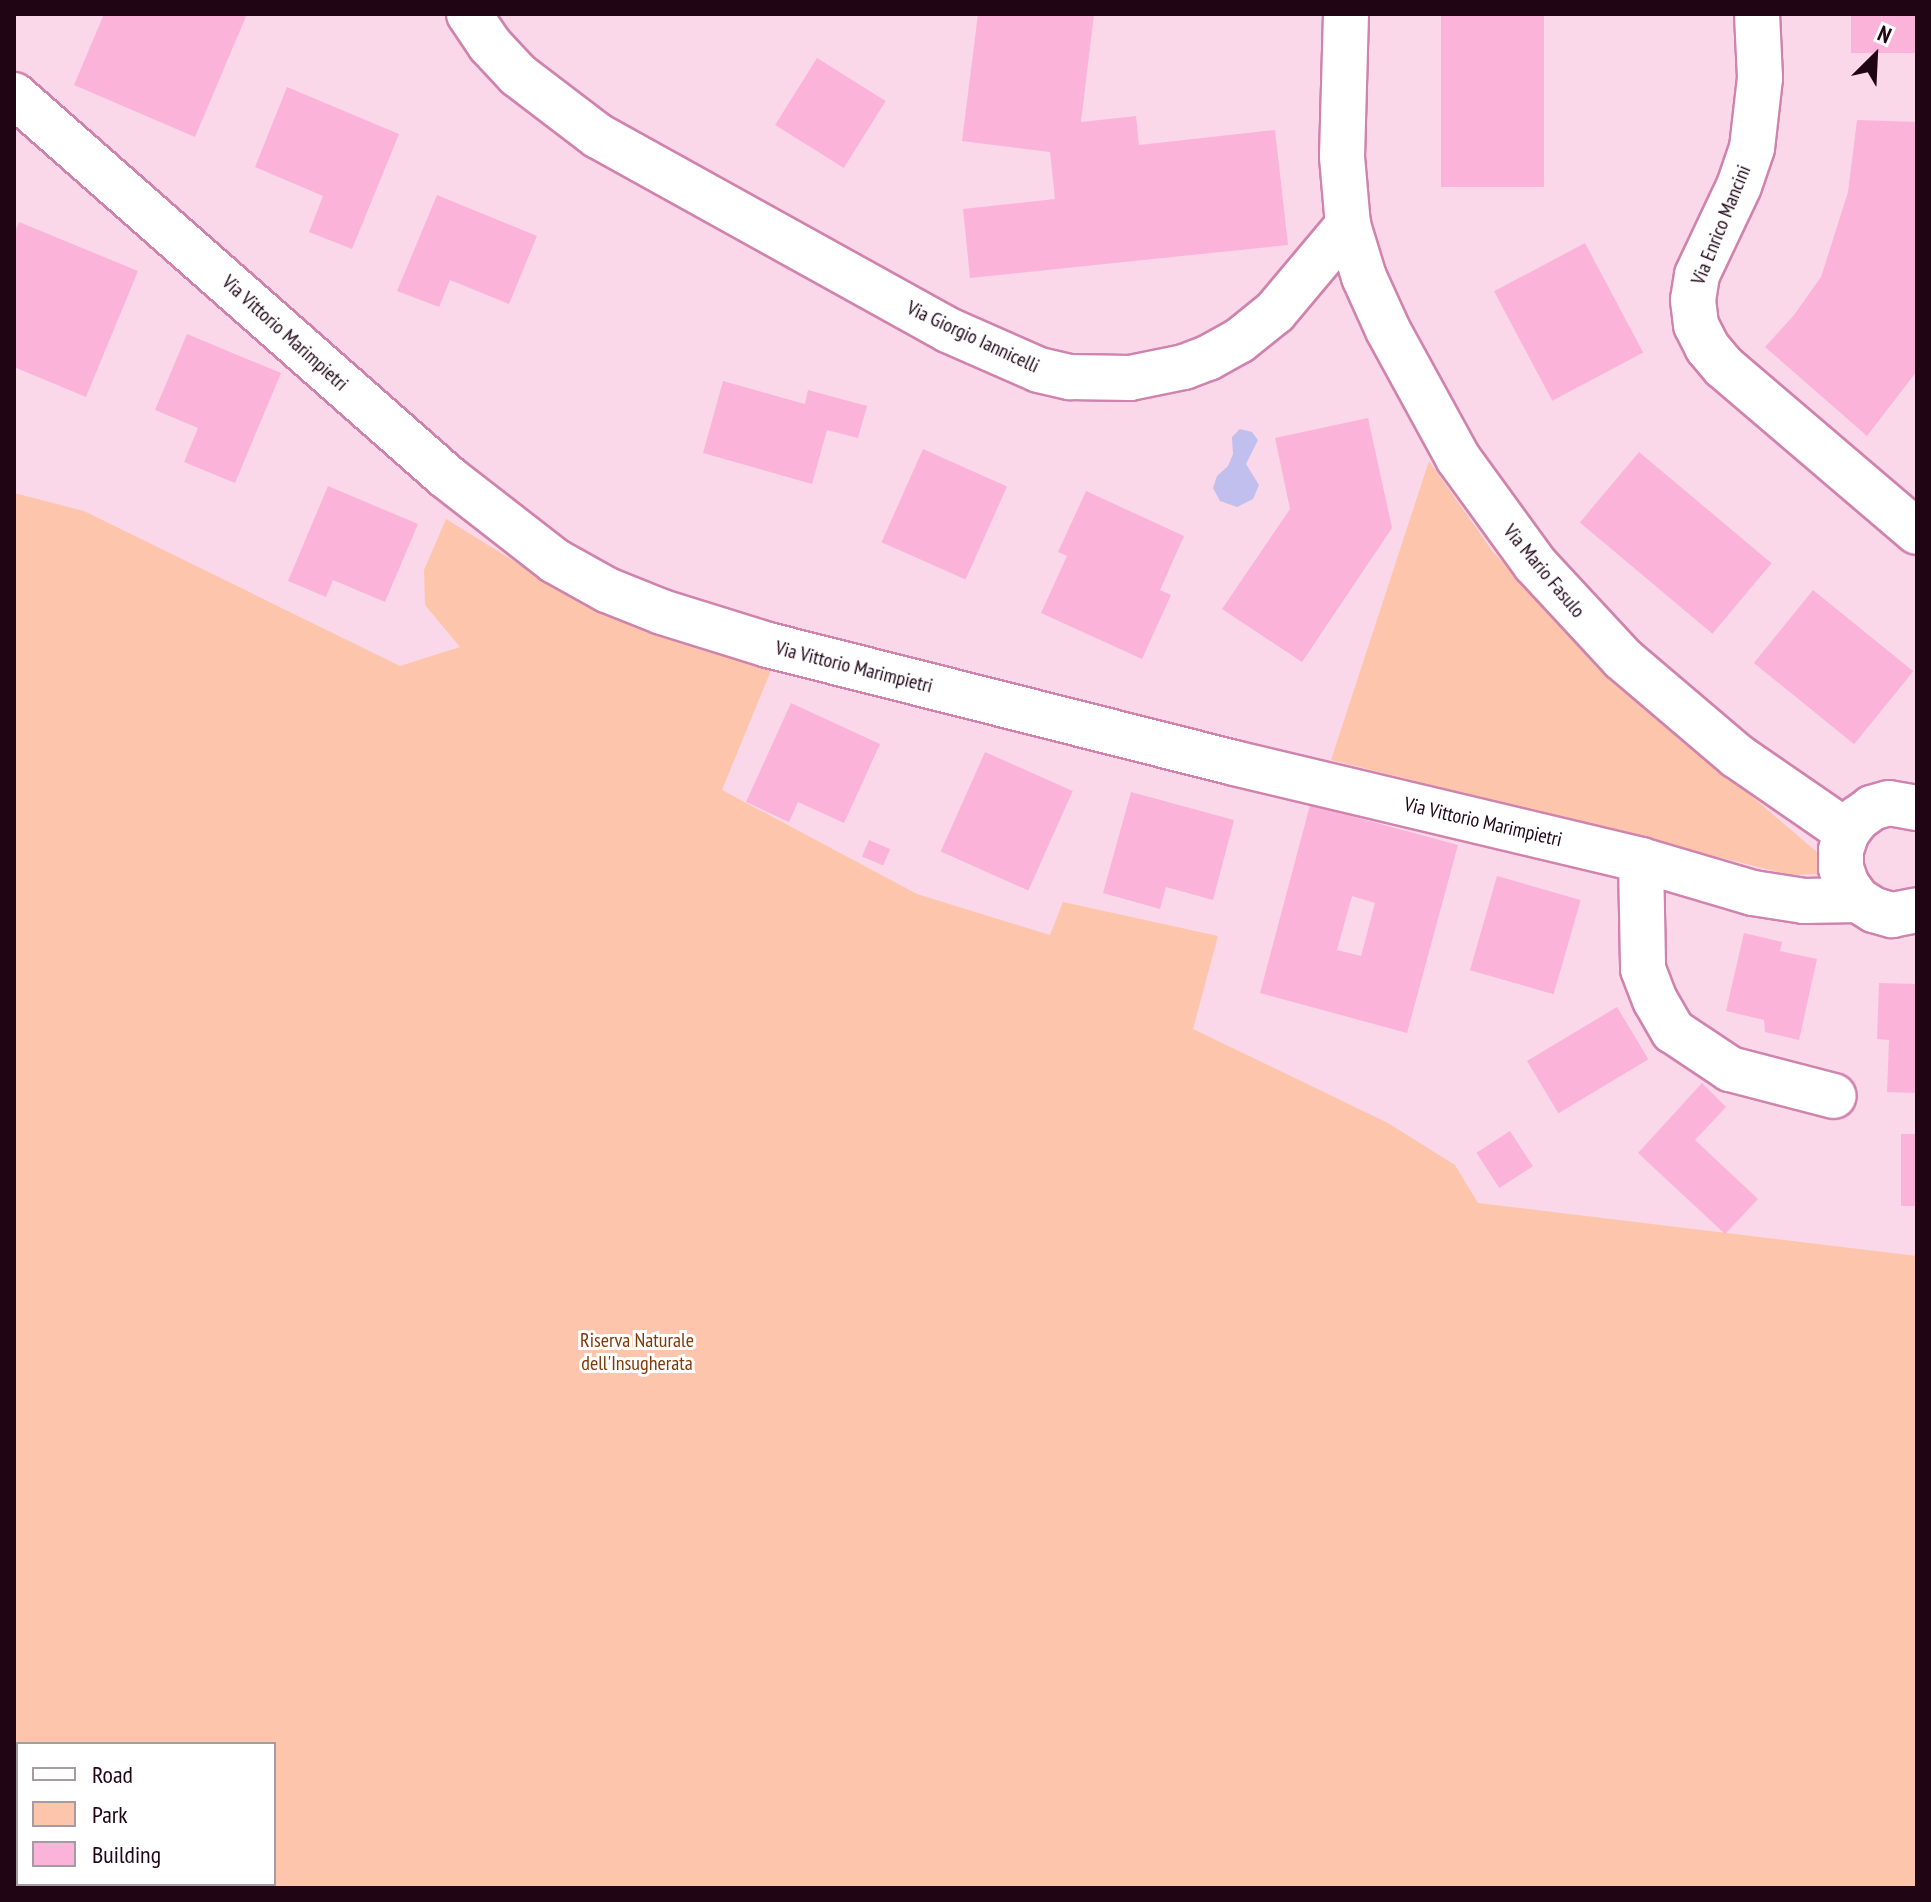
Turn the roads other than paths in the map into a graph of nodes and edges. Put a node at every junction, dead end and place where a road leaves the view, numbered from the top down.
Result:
1 (469, 14) edge
2 (1346, 14) edge
3 (1757, 14) edge
4 (14, 95) edge
5 (1348, 225) junction
6 (1917, 532) edge
7 (1917, 808) edge
8 (1847, 832) junction
9 (1641, 860) junction
10 (1858, 900) junction
11 (1917, 910) edge
12 (1834, 1096) dead end

1 - 5 street, Via Giorgio Iannicelli
2 - 5 street
3 - 6 street, Via Enrico Mancini
4 - 9 street, Via Vittorio Marimpietri
5 - 8 street, Via Mario Fasulo
7 - 8 street
8 - 10 street
9 - 10 street, Via Vittorio Marimpietri
9 - 12 street
10 - 11 street

